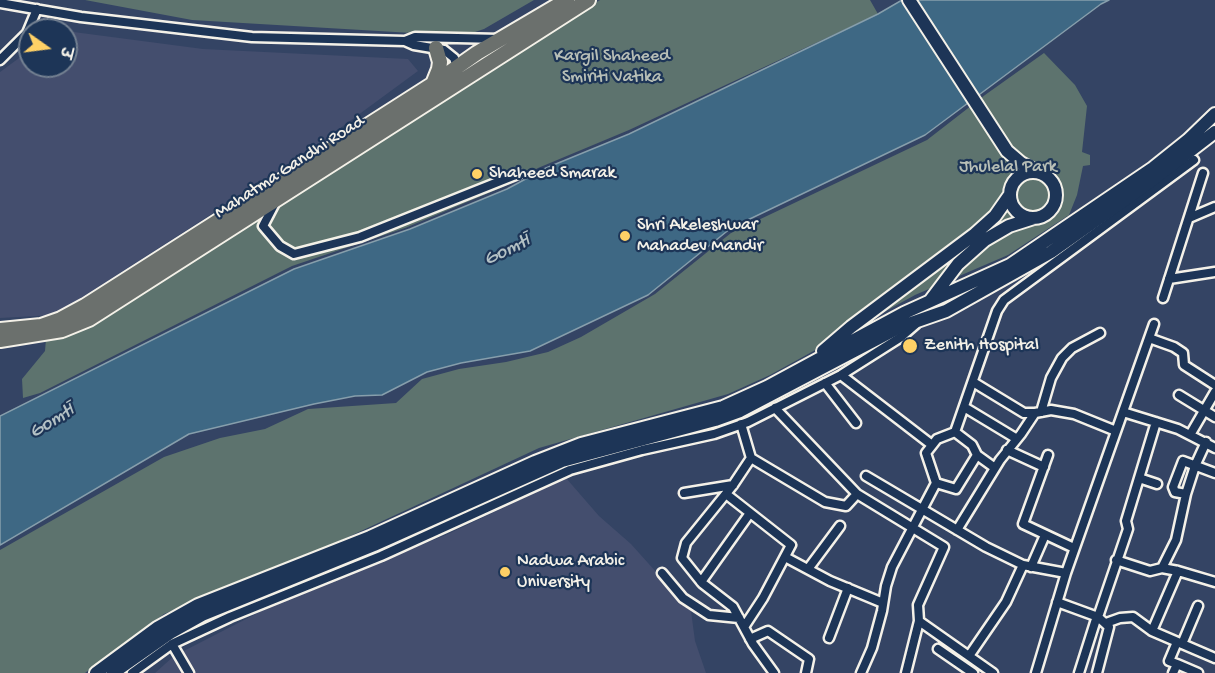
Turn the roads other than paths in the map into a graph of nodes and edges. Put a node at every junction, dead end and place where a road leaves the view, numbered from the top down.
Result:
1 (567, 0) edge
2 (588, 0) edge
3 (911, 1) edge
4 (0, 3) edge
5 (37, 9) junction
6 (500, 39) junction
7 (405, 41) junction
8 (436, 48) junction
9 (0, 60) edge
10 (457, 67) junction
11 (432, 84) junction
12 (1215, 114) edge
13 (1215, 132) edge
14 (1005, 148) junction
15 (1194, 160) dead end
16 (1037, 172) junction
17 (1203, 173) dead end
18 (518, 174) dead end
19 (1010, 191) junction
20 (278, 197) junction
21 (1215, 207) edge
22 (1189, 218) junction
23 (1034, 219) junction
24 (1083, 241) junction
25 (1215, 272) edge
26 (1014, 273) junction
27 (1169, 279) junction
28 (1163, 298) dead end
29 (928, 303) junction
30 (920, 321) junction
31 (1154, 324) dead end
32 (0, 330) edge
33 (1100, 333) dead end
34 (1149, 339) junction
35 (0, 340) edge
36 (801, 369) junction
37 (841, 375) junction
38 (973, 382) junction
39 (825, 383) junction
40 (1215, 385) edge
41 (1215, 392) edge
42 (1179, 395) dead end
43 (964, 407) junction
44 (776, 408) junction
45 (1204, 410) junction
46 (1123, 411) junction
47 (1038, 412) junction
48 (1215, 417) edge
49 (1156, 422) junction
50 (856, 423) dead end
51 (741, 424) junction
52 (1116, 431) junction
53 (955, 432) junction
54 (1190, 435) junction
55 (1017, 440) junction
56 (1206, 442) junction
57 (932, 445) junction
58 (1215, 448) edge
59 (1007, 450) junction
60 (1048, 454) dead end
61 (977, 455) junction
62 (751, 458) junction
63 (997, 464) junction
64 (1195, 466) junction
65 (1044, 467) junction
66 (1215, 473) edge
67 (866, 476) dead end
68 (1139, 478) junction
69 (936, 483) junction
70 (1157, 484) dead end
71 (733, 485) junction
72 (684, 493) dead end
73 (726, 494) junction
74 (1186, 494) junction
75 (857, 495) junction
76 (922, 508) junction
77 (750, 513) junction
78 (840, 526) dead end
79 (912, 528) junction
80 (957, 530) junction
81 (1045, 535) junction
82 (1074, 548) junction
83 (785, 557) junction
84 (1116, 560) junction
85 (1027, 566) junction
86 (1162, 568) junction
87 (808, 569) junction
88 (1178, 571) junction
89 (662, 573) dead end
90 (1066, 573) junction
91 (701, 582) junction
92 (1215, 582) edge
93 (848, 588) junction
94 (1057, 602) junction
95 (884, 603) junction
96 (1198, 606) dead end
97 (1097, 616) junction
98 (739, 618) junction
99 (919, 621) junction
100 (1106, 623) junction
101 (744, 627) junction
102 (1152, 631) junction
103 (829, 638) dead end
104 (750, 639) junction
105 (1179, 643) junction
106 (172, 644) junction
107 (938, 649) dead end
108 (969, 656) junction
109 (1215, 658) edge
110 (1177, 664) junction
111 (96, 673) edge
112 (113, 673) edge
113 (132, 673) edge
114 (189, 673) edge
115 (774, 673) edge
116 (806, 673) edge
117 (861, 673) edge
118 (906, 673) edge
119 (973, 673) edge
120 (993, 673) edge
121 (1036, 673) edge
122 (1079, 673) edge
123 (1097, 673) edge
124 (1173, 673) edge
125 (1198, 673) edge

1 - 6 main road, Mahatma Gandhi Road
2 - 20 main road, Mahatma Gandhi Road
3 - 14 street
4 - 5 street
5 - 7 street
5 - 9 street
6 - 7 street
6 - 10 main road, Mahatma Gandhi Road
7 - 8 street
8 - 10 street
8 - 11 main road
10 - 11 main road, Mahatma Gandhi Road
11 - 32 main road, Mahatma Gandhi Road
12 - 29 street
13 - 26 street
14 - 16 street
14 - 19 street
15 - 24 street
16 - 19 street
16 - 23 street
17 - 22 street
18 - 20 street
19 - 23 street
19 - 36 street
20 - 35 main road, Mahatma Gandhi Road
21 - 22 street
22 - 27 street
23 - 29 street
24 - 26 street
24 - 38 street
25 - 27 street
26 - 30 street
27 - 28 street
29 - 30 street
29 - 36 street
30 - 37 street
30 - 112 street
31 - 34 street
33 - 47 street
34 - 40 street
34 - 46 street
36 - 111 street
37 - 39 street
37 - 57 street
38 - 43 street
38 - 47 street
39 - 44 street
39 - 50 street
41 - 45 street
42 - 45 street
43 - 53 street
43 - 55 street
44 - 51 street
44 - 75 street
45 - 48 street
45 - 54 street
46 - 49 street
46 - 52 street
47 - 52 street
47 - 55 street
49 - 54 street
49 - 68 street
51 - 62 street
51 - 106 street
52 - 82 street
53 - 57 street
53 - 61 street
54 - 56 street
55 - 59 street
56 - 58 street
56 - 64 street
57 - 69 street
59 - 63 street
59 - 65 street
60 - 65 street
61 - 63 street
61 - 69 street
62 - 71 street
62 - 75 street
63 - 80 street
64 - 66 street
64 - 74 street
64 - 74 street
65 - 81 street
67 - 76 street
68 - 70 street
68 - 84 street
69 - 76 street
71 - 72 street
71 - 73 street
73 - 77 street
73 - 91 street
74 - 86 street
75 - 79 street
76 - 79 street
76 - 80 street
77 - 83 street
77 - 91 street
78 - 87 street
79 - 95 street
79 - 99 street
80 - 85 street
81 - 82 street
81 - 85 street
82 - 90 street
83 - 87 street
83 - 101 street
84 - 86 street
84 - 97 street
85 - 90 street
85 - 108 street
86 - 88 street
87 - 93 street
88 - 92 street
88 - 102 street
89 - 98 street
90 - 94 street
91 - 98 street
93 - 95 street
93 - 103 street
94 - 97 street
94 - 121 street
95 - 117 street
96 - 105 street
97 - 100 street
97 - 122 street
98 - 101 street
99 - 108 street
99 - 118 street
100 - 102 street
100 - 123 street
101 - 104 street
102 - 105 street
104 - 115 street
104 - 116 street
105 - 109 street
105 - 110 street
106 - 113 street
106 - 114 street
107 - 119 street
108 - 120 street
110 - 124 street
110 - 125 street

